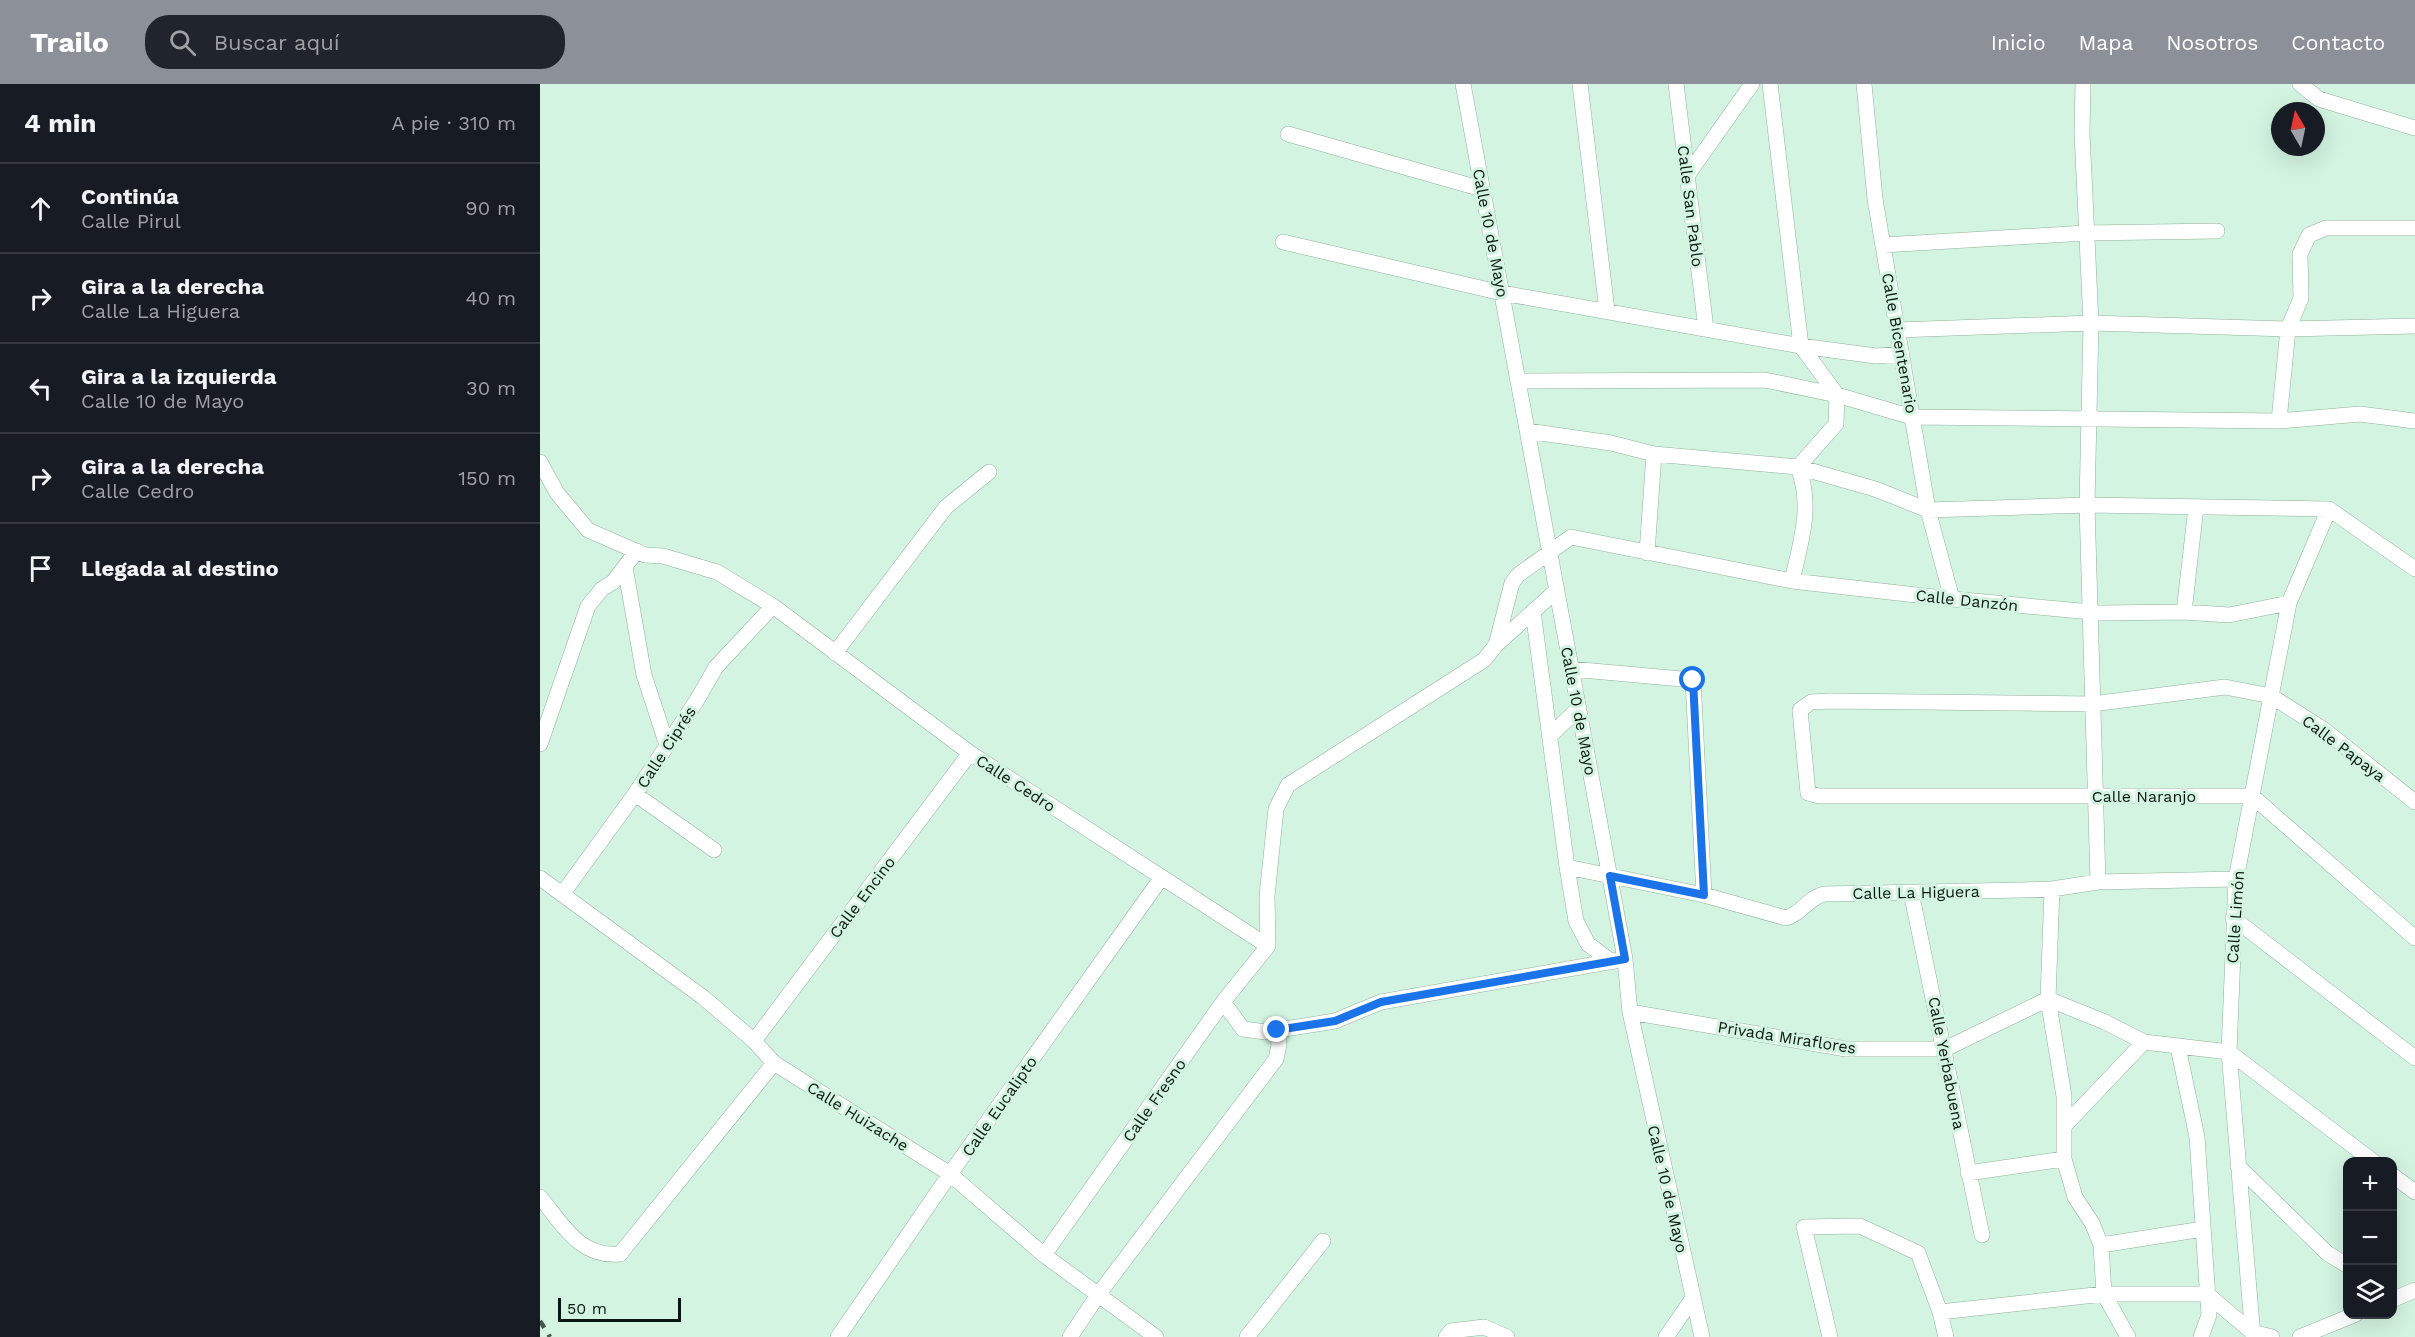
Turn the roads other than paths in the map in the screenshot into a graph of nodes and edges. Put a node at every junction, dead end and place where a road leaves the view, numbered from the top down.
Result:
1 (1463, 84) edge
2 (1580, 84) edge
3 (1676, 84) edge
4 (1752, 84) edge
5 (1770, 84) edge
6 (1864, 84) edge
7 (2083, 84) edge
8 (2300, 84) edge
9 (2415, 128) edge
10 (1288, 134) dead end
11 (1687, 176) junction
12 (1482, 189) junction
13 (2415, 228) edge
14 (2217, 231) dead end
15 (2086, 233) junction
16 (1283, 242) dead end
17 (1883, 245) junction
18 (1502, 292) junction
19 (1607, 311) junction
20 (2091, 323) junction
21 (2415, 326) edge
22 (1706, 329) junction
23 (2288, 329) junction
24 (1898, 330) junction
25 (1802, 346) junction
26 (1902, 354) junction
27 (1518, 381) junction
28 (1837, 395) junction
29 (1912, 417) junction
30 (2089, 419) junction
31 (2279, 421) junction
32 (2415, 421) edge
33 (1527, 431) junction
34 (1654, 454) junction
35 (540, 462) edge
36 (1798, 467) junction
37 (989, 472) dead end
38 (2087, 505) junction
39 (2196, 507) junction
40 (2329, 509) junction
41 (1928, 510) junction
42 (637, 551) junction
43 (1550, 551) junction
44 (1647, 553) junction
45 (625, 567) junction
46 (2415, 569) edge
47 (1792, 581) junction
48 (1557, 590) junction
49 (1952, 599) junction
50 (2289, 603) junction
51 (773, 606) junction
52 (1533, 611) junction
53 (2091, 612) junction
54 (2184, 612) junction
55 (1496, 645) junction
56 (835, 652) junction
57 (1571, 669) junction
58 (2271, 696) junction
59 (2092, 704) junction
60 (1579, 708) junction
61 (1551, 735) junction
62 (540, 744) edge
63 (667, 745) junction
64 (970, 753) junction
65 (635, 794) junction
66 (2096, 796) junction
67 (2252, 796) junction
68 (2415, 802) edge
69 (714, 850) dead end
70 (1567, 867) junction
71 (1610, 876) junction
72 (540, 878) edge
73 (1162, 878) junction
74 (2236, 879) junction
75 (2098, 882) junction
76 (2052, 888) junction
77 (562, 892) junction
78 (1911, 892) junction
79 (1704, 895) junction
80 (2233, 918) junction
81 (2415, 938) edge
82 (1268, 946) junction
83 (1618, 960) junction
84 (2048, 999) junction
85 (1223, 1002) junction
86 (1630, 1012) junction
87 (1277, 1030) junction
88 (754, 1041) junction
89 (2144, 1042) junction
90 (2178, 1047) junction
91 (1944, 1048) junction
92 (2229, 1052) junction
93 (2415, 1058) edge
94 (774, 1063) junction
95 (2066, 1124) junction
96 (2369, 1157) edge
97 (2064, 1159) junction
98 (2238, 1166) junction
99 (1968, 1173) junction
100 (950, 1174) junction
101 (2397, 1179) edge
102 (2415, 1192) edge
103 (540, 1197) edge
104 (2203, 1229) junction
105 (1982, 1234) dead end
106 (1323, 1241) dead end
107 (2101, 1245) junction
108 (1044, 1255) junction
109 (2346, 1265) edge
110 (2415, 1290) edge
111 (2104, 1294) junction
112 (2207, 1294) junction
113 (1098, 1295) junction
114 (2397, 1296) edge
115 (1693, 1298) junction
116 (1940, 1312) junction
117 (2344, 1319) edge
118 (2253, 1334) edge
119 (838, 1337) edge
120 (1070, 1337) edge
121 (1156, 1337) edge
122 (1247, 1337) edge
123 (1446, 1337) edge
124 (1507, 1337) edge
125 (1666, 1337) edge
126 (1702, 1337) edge
127 (1830, 1337) edge
128 (1946, 1337) edge
129 (2128, 1337) edge
130 (2201, 1337) edge
131 (2272, 1337) edge
132 (2300, 1337) edge

1 - 12 street, Calle 10 de Mayo
2 - 19 street
3 - 11 street, Calle San Pablo
4 - 11 street
5 - 25 street
6 - 17 street, Calle Bicentenario
7 - 15 street
8 - 9 street
10 - 12 street
11 - 22 street, Calle San Pablo
12 - 18 street, Calle 10 de Mayo
13 - 23 street
14 - 15 street
15 - 17 street
15 - 20 street
16 - 18 street
17 - 24 street, Calle Bicentenario
18 - 19 street
18 - 27 street, Calle 10 de Mayo
19 - 22 street
20 - 23 street
20 - 24 street
20 - 30 street
21 - 23 street
22 - 25 street
23 - 31 street
24 - 26 street, Calle Bicentenario
25 - 26 street
25 - 28 street
26 - 29 street, Calle Bicentenario
27 - 28 street
27 - 33 street, Calle 10 de Mayo
28 - 29 street
28 - 36 street
29 - 30 street
29 - 41 street, Calle Bicentenario
30 - 31 street
30 - 38 street
31 - 32 street
33 - 34 street
33 - 43 street, Calle 10 de Mayo
34 - 36 street
34 - 44 street
35 - 42 street, Calle Cedro
36 - 41 street
36 - 47 street
37 - 56 street
38 - 39 street
38 - 41 street
38 - 53 street
39 - 40 street
39 - 54 street
40 - 46 street
40 - 50 street, Calle Limón
41 - 49 street, Calle Bicentenario
42 - 45 street
42 - 51 street, Calle Cedro
43 - 44 street, Calle Danzón
43 - 48 street, Calle 10 de Mayo
43 - 55 street, Calle Danzón
44 - 47 street, Calle Danzón
45 - 62 street
45 - 63 street
47 - 49 street, Calle Danzón
48 - 52 street
48 - 57 street, Calle 10 de Mayo
49 - 53 street, Calle Danzón
50 - 54 street, Calle Danzón
50 - 58 street, Calle Limón
51 - 56 street, Calle Cedro
51 - 63 street, Calle Ciprés
52 - 55 street
52 - 61 street
53 - 54 street, Calle Danzón
53 - 59 street
55 - 82 street
56 - 64 street, Calle Cedro
57 - 60 street, Calle 10 de Mayo
57 - 79 street
58 - 59 street
58 - 67 street, Calle Limón
58 - 68 street, Calle Papaya
59 - 66 street
59 - 66 street, Calle Naranjo
60 - 61 street
60 - 71 street, Calle 10 de Mayo
61 - 70 street
63 - 65 street, Calle Ciprés
64 - 73 street, Calle Cedro
64 - 88 street, Calle Encino
65 - 69 street
65 - 77 street, Calle Ciprés
66 - 67 street, Calle Naranjo
66 - 75 street
67 - 74 street, Calle Limón
67 - 81 street
70 - 71 street, Calle La Higuera
70 - 83 street
71 - 79 street, Calle La Higuera
71 - 83 street, Calle 10 de Mayo
72 - 77 street, Calle Huizache
73 - 82 street, Calle Cedro
73 - 100 street, Calle Eucalipto
74 - 75 street, Calle La Higuera
74 - 80 street, Calle Limón
75 - 76 street, Calle La Higuera
76 - 78 street, Calle La Higuera
76 - 84 street
77 - 88 street, Calle Huizache
78 - 79 street, Calle La Higuera
78 - 91 street, Calle Yerbabuena
80 - 92 street, Calle Limón
80 - 93 street
82 - 85 street, Calle Fresno
83 - 86 street, Calle 10 de Mayo
83 - 87 street
84 - 89 street
84 - 91 street
84 - 95 street
85 - 87 street
85 - 108 street, Calle Fresno
86 - 91 street, Privada Miraflores
86 - 115 street, Calle 10 de Mayo
87 - 113 street
88 - 94 street, Calle Huizache
89 - 90 street
89 - 95 street
90 - 92 street
90 - 104 street
91 - 99 street, Calle Yerbabuena
92 - 96 street
92 - 98 street, Calle Limón
94 - 100 street, Calle Huizache
94 - 103 street
95 - 97 street
97 - 99 street
97 - 107 street
98 - 109 street
98 - 118 street, Calle Limón
99 - 105 street, Calle Yerbabuena
100 - 108 street, Calle Huizache
100 - 119 street, Calle Eucalipto
101 - 102 street
104 - 107 street
104 - 112 street
106 - 122 street
107 - 111 street
108 - 113 street, Calle Huizache
110 - 114 street
111 - 112 street
111 - 116 street
111 - 129 street
112 - 118 street
112 - 130 street
113 - 120 street
113 - 121 street, Calle Huizache
115 - 125 street
115 - 126 street, Calle 10 de Mayo
116 - 127 street
116 - 128 street
117 - 132 street
118 - 131 street
123 - 124 street

